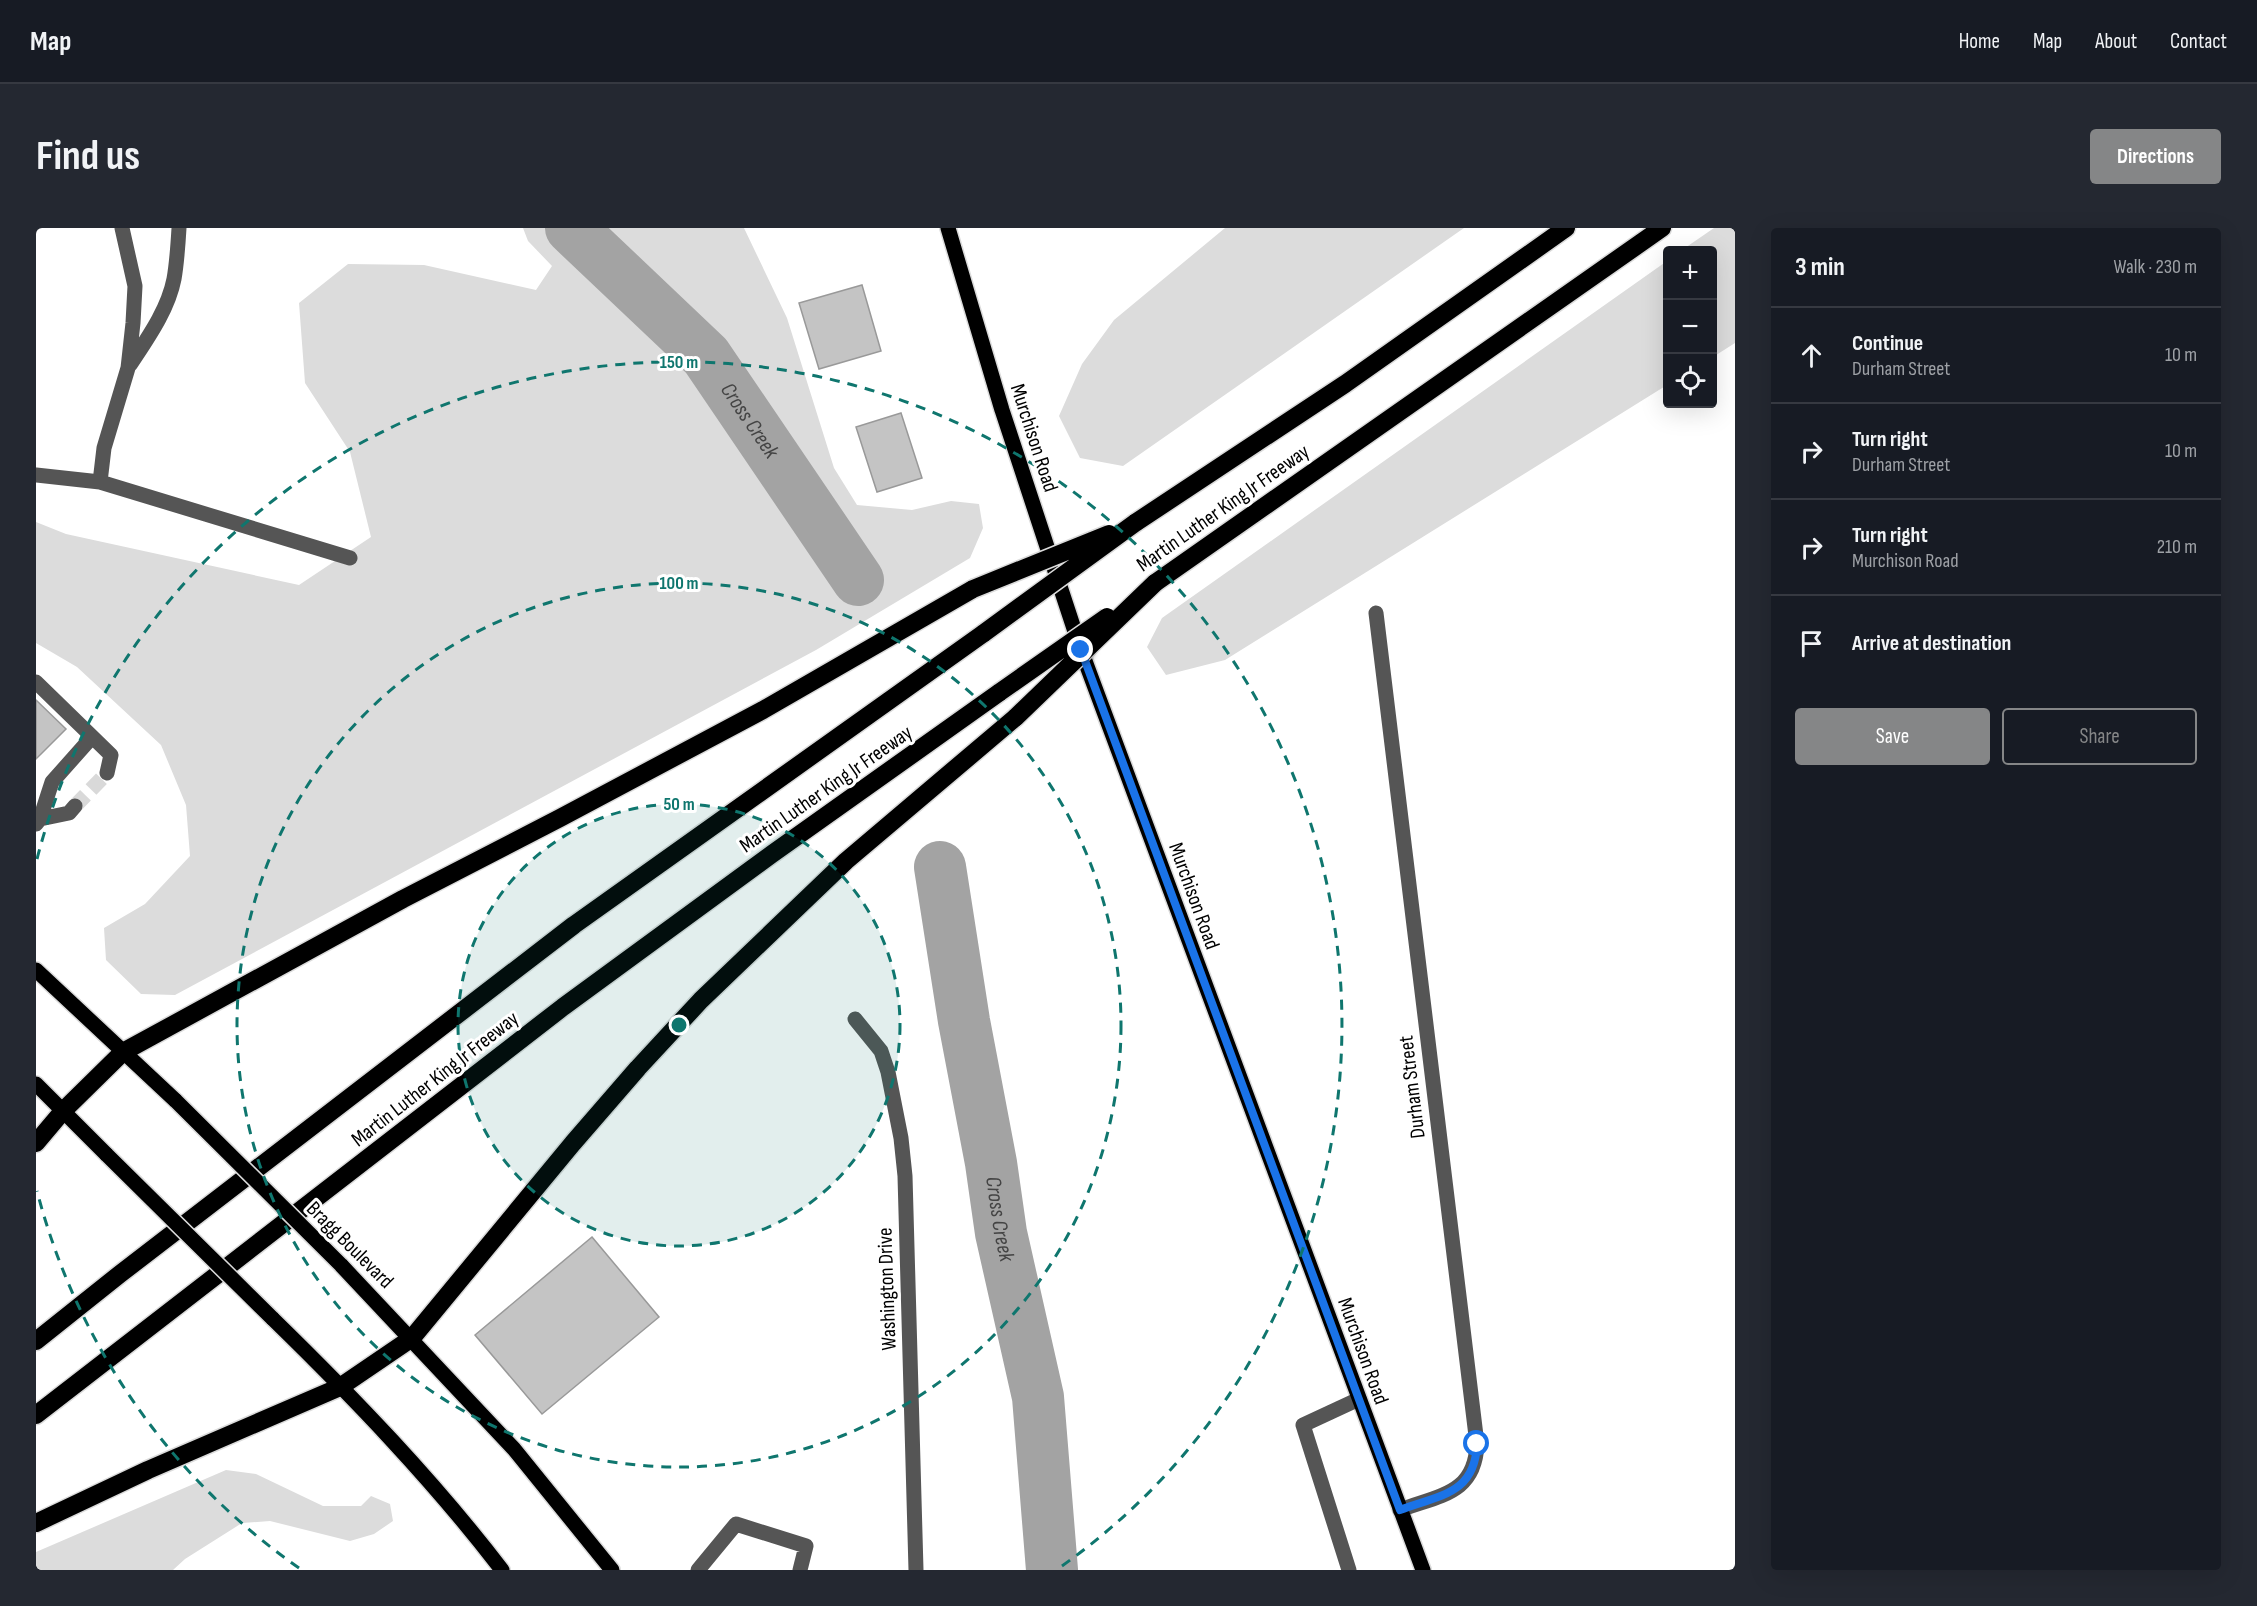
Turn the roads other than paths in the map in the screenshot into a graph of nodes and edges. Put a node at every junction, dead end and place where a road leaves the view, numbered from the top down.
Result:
1 (122, 228) edge
2 (179, 228) edge
3 (948, 228) edge
4 (1566, 228) edge
5 (1662, 228) edge
6 (128, 368) junction
7 (36, 475) edge
8 (100, 482) junction
9 (1135, 523) junction
10 (350, 558) dead end
11 (1155, 583) junction
12 (1376, 613) dead end
13 (36, 682) edge
14 (92, 737) junction
15 (107, 773) dead end
16 (75, 806) tunnel mouth
17 (37, 820) edge
18 (36, 970) edge
19 (855, 1019) dead end
20 (123, 1052) junction
21 (36, 1084) edge
22 (63, 1111) junction
23 (36, 1143) edge
24 (412, 1338) junction
25 (36, 1341) edge
26 (340, 1387) junction
27 (1359, 1399) junction
28 (36, 1415) edge
29 (1400, 1510) junction
30 (36, 1523) edge
31 (502, 1570) edge
32 (612, 1570) edge
33 (698, 1570) edge
34 (800, 1570) edge
35 (916, 1570) edge
36 (1349, 1570) edge
37 (1423, 1570) edge

1 - 6 street
2 - 6 street
3 - 27 main road, Murchison Road
4 - 9 highway, Martin Luther King Jr Freeway
5 - 11 highway, Martin Luther King Jr Freeway
6 - 8 street
7 - 8 street
8 - 10 street
9 - 20 highway, bridge
9 - 25 highway, Martin Luther King Jr Freeway, bridge
11 - 24 highway, bridge
11 - 28 highway, Martin Luther King Jr Freeway, bridge
12 - 29 street, Durham Street
13 - 14 street
14 - 15 street
14 - 17 street
16 - 17 street
18 - 20 main road, Bragg Boulevard
19 - 35 street, Washington Drive
20 - 22 highway
20 - 24 main road, Bragg Boulevard, bridge
21 - 22 main road
22 - 23 highway
22 - 26 main road, bridge
24 - 26 highway
24 - 32 main road, Bragg Boulevard
26 - 30 highway
26 - 31 main road
27 - 29 main road, Murchison Road
27 - 36 street
29 - 37 main road, Murchison Road
33 - 34 street

